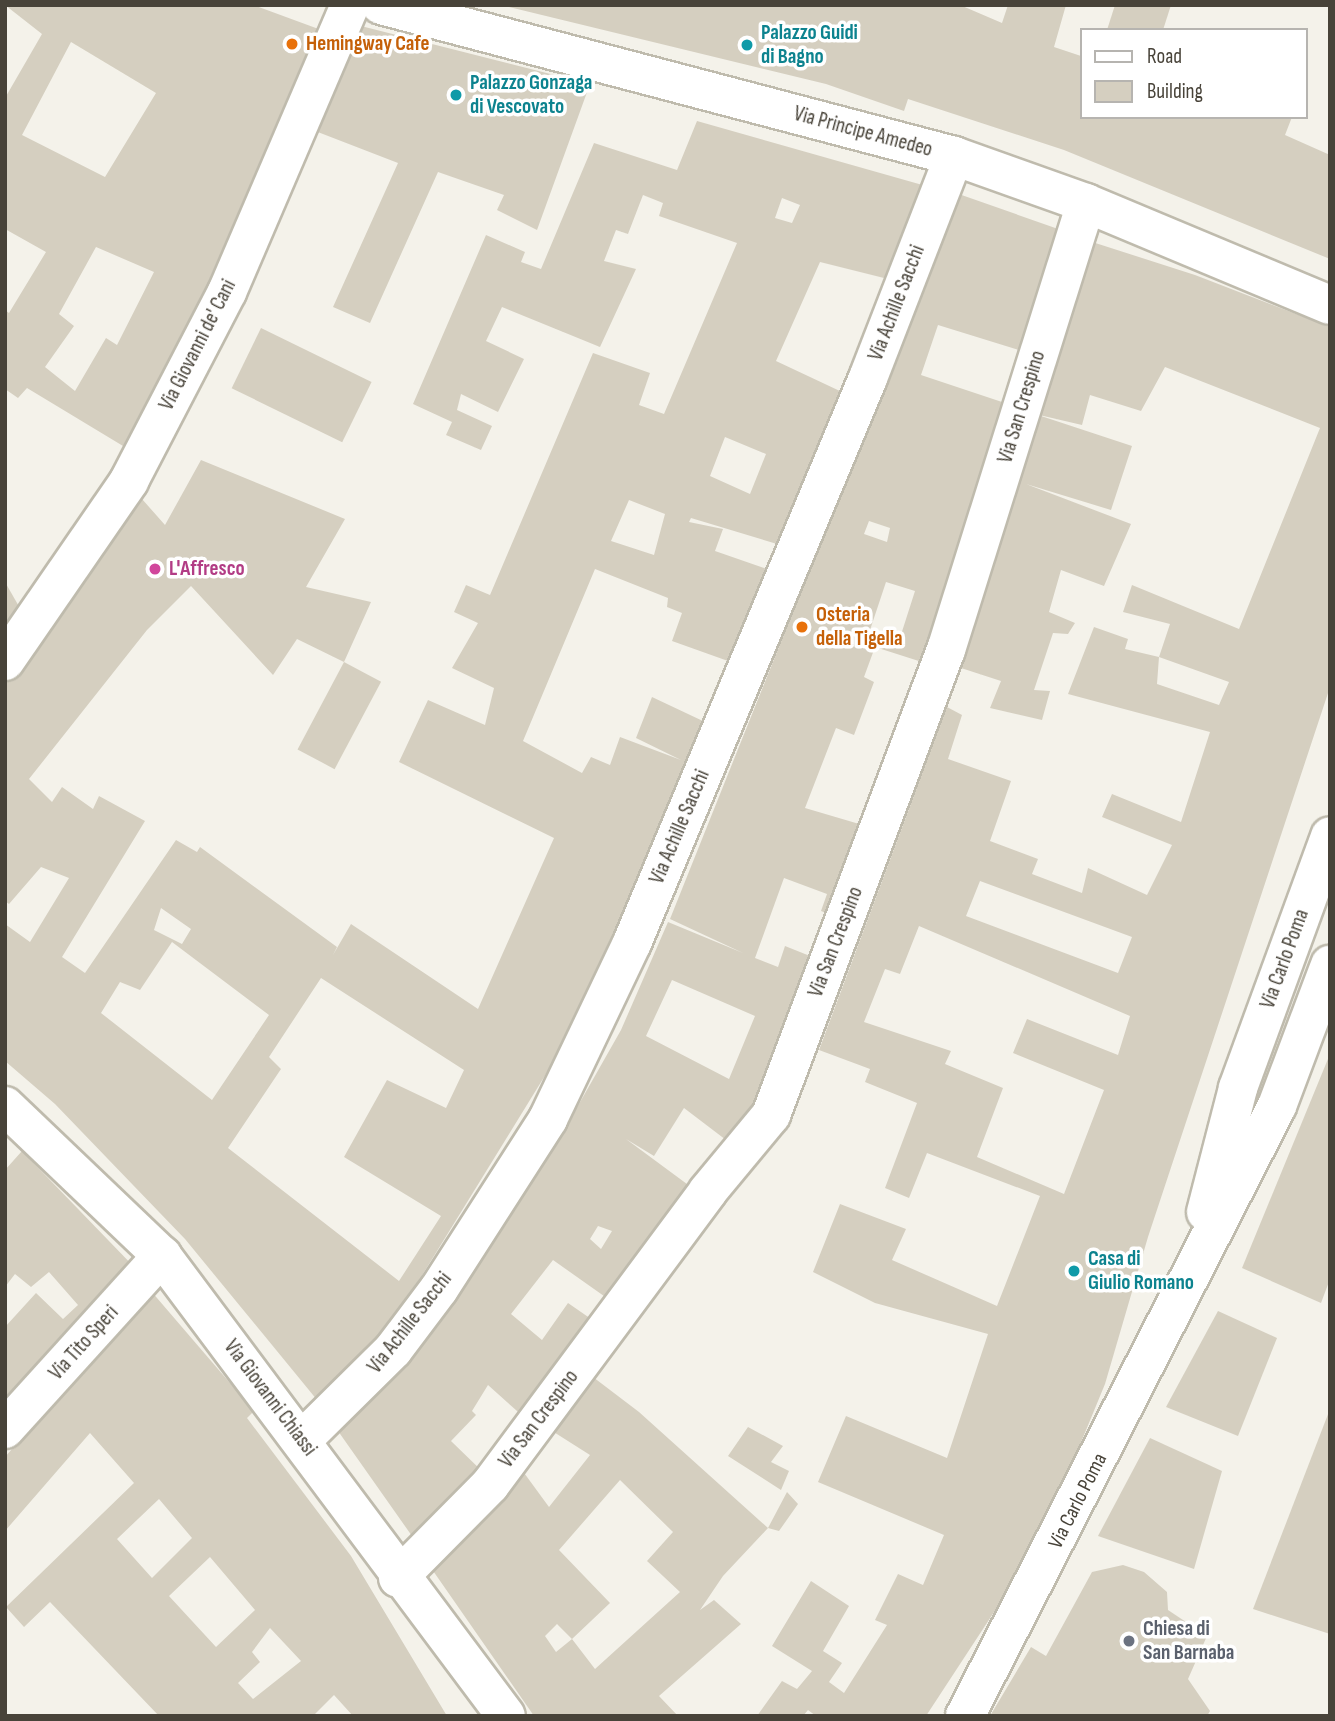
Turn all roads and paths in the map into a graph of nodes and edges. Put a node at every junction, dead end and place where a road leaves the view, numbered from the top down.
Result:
1 (376, 6) edge
2 (954, 156) junction
3 (1086, 203) junction
4 (1330, 305) edge
5 (5, 662) edge
6 (1330, 836) edge
7 (1330, 965) edge
8 (11, 1123) edge
9 (162, 1256) junction
10 (1188, 1286) junction
11 (5, 1429) edge
12 (303, 1439) junction
13 (398, 1578) junction
14 (506, 1716) edge
15 (965, 1716) edge

1 - 2 street, Via Principe Amedeo
1 - 5 street, Via Giovanni de' Cani
2 - 3 street, Via Principe Amedeo
2 - 12 street, Via Achille Sacchi
3 - 4 street, Via Principe Amedeo
3 - 13 street, Via San Crespino
6 - 10 street, Via Carlo Poma
7 - 10 street, Via Carlo Poma
8 - 9 street, Via Giovanni Chiassi
9 - 11 street, Via Tito Speri
9 - 12 street, Via Giovanni Chiassi
10 - 15 street, Via Carlo Poma
12 - 13 street, Via Giovanni Chiassi
13 - 14 street, Via Giovanni Chiassi

